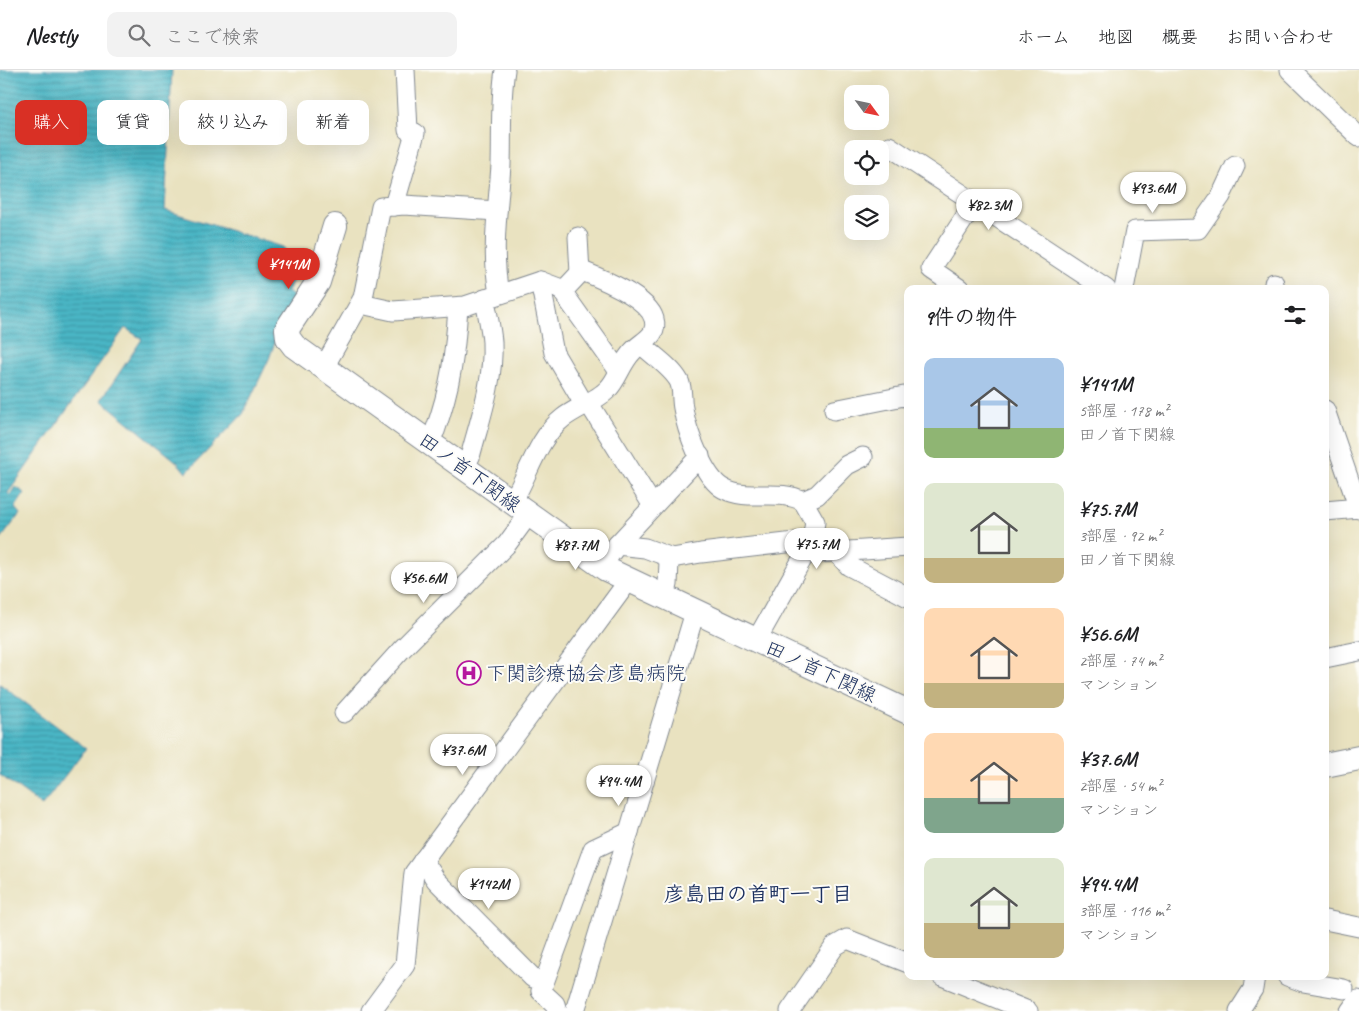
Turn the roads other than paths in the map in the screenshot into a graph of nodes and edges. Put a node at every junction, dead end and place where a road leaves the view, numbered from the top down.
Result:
1 (405, 70) edge
2 (505, 70) edge
3 (1290, 70) edge
4 (1359, 137) edge
5 (889, 146) dead end
6 (1235, 166) dead end
7 (975, 202) junction
8 (388, 207) junction
9 (497, 211) junction
10 (335, 226) dead end
11 (578, 237) dead end
12 (580, 270) junction
13 (540, 281) junction
14 (954, 285) edge
15 (1100, 285) edge
16 (1125, 285) edge
17 (564, 290) junction
18 (492, 297) junction
19 (361, 304) junction
20 (458, 306) junction
21 (643, 343) junction
22 (324, 367) junction
23 (618, 370) junction
24 (904, 396) edge
25 (586, 403) junction
26 (834, 410) dead end
27 (1329, 422) edge
28 (435, 431) dead end
29 (700, 456) junction
30 (470, 457) dead end
31 (863, 457) dead end
32 (518, 491) dead end
33 (803, 501) junction
34 (653, 506) junction
35 (1359, 509) edge
36 (1329, 511) edge
37 (529, 514) junction
38 (904, 547) edge
39 (836, 552) junction
40 (672, 558) junction
41 (629, 580) junction
42 (668, 585) dead end
43 (904, 595) edge
44 (695, 612) junction
45 (756, 641) junction
46 (1359, 651) edge
47 (1329, 657) edge
48 (904, 710) edge
49 (344, 713) dead end
50 (1359, 758) edge
51 (1329, 764) edge
52 (629, 832) junction
53 (423, 860) junction
54 (1329, 921) edge
55 (1359, 927) edge
56 (904, 961) edge
57 (952, 980) edge
58 (1254, 980) edge
59 (1298, 980) edge
60 (537, 984) junction
61 (1351, 1000) edge
62 (371, 1011) edge
63 (557, 1011) edge
64 (575, 1011) edge
65 (790, 1011) edge
66 (1028, 1011) edge
67 (1239, 1011) edge

1 - 8 street
2 - 9 street
3 - 4 street
5 - 7 street
6 - 16 street
7 - 14 street
7 - 15 street
8 - 9 street
8 - 19 street
9 - 18 street
10 - 22 main road, 田ノ首下関線
11 - 12 street
12 - 17 street
12 - 21 street
13 - 17 street
13 - 18 street
13 - 25 street
17 - 23 street
18 - 20 street
18 - 30 street
19 - 20 street
19 - 22 street
20 - 28 street
21 - 23 street
21 - 29 street
22 - 37 main road, 田ノ首下関線
23 - 25 street
24 - 26 street
25 - 32 street
25 - 34 street
27 - 35 street
29 - 33 street
29 - 34 street
31 - 33 street
33 - 40 street
34 - 40 street
35 - 36 street
37 - 41 main road, 田ノ首下関線
37 - 49 street
38 - 39 street
39 - 43 street
39 - 45 street
40 - 42 street
41 - 44 main road, 田ノ首下関線
41 - 53 street
44 - 45 main road, 田ノ首下関線
44 - 52 street
45 - 48 main road, 田ノ首下関線
46 - 47 street
50 - 51 main road
52 - 60 street
52 - 64 street
53 - 60 street
53 - 62 street
54 - 55 street
56 - 65 street
57 - 66 street
58 - 67 street
59 - 61 street
60 - 63 street

